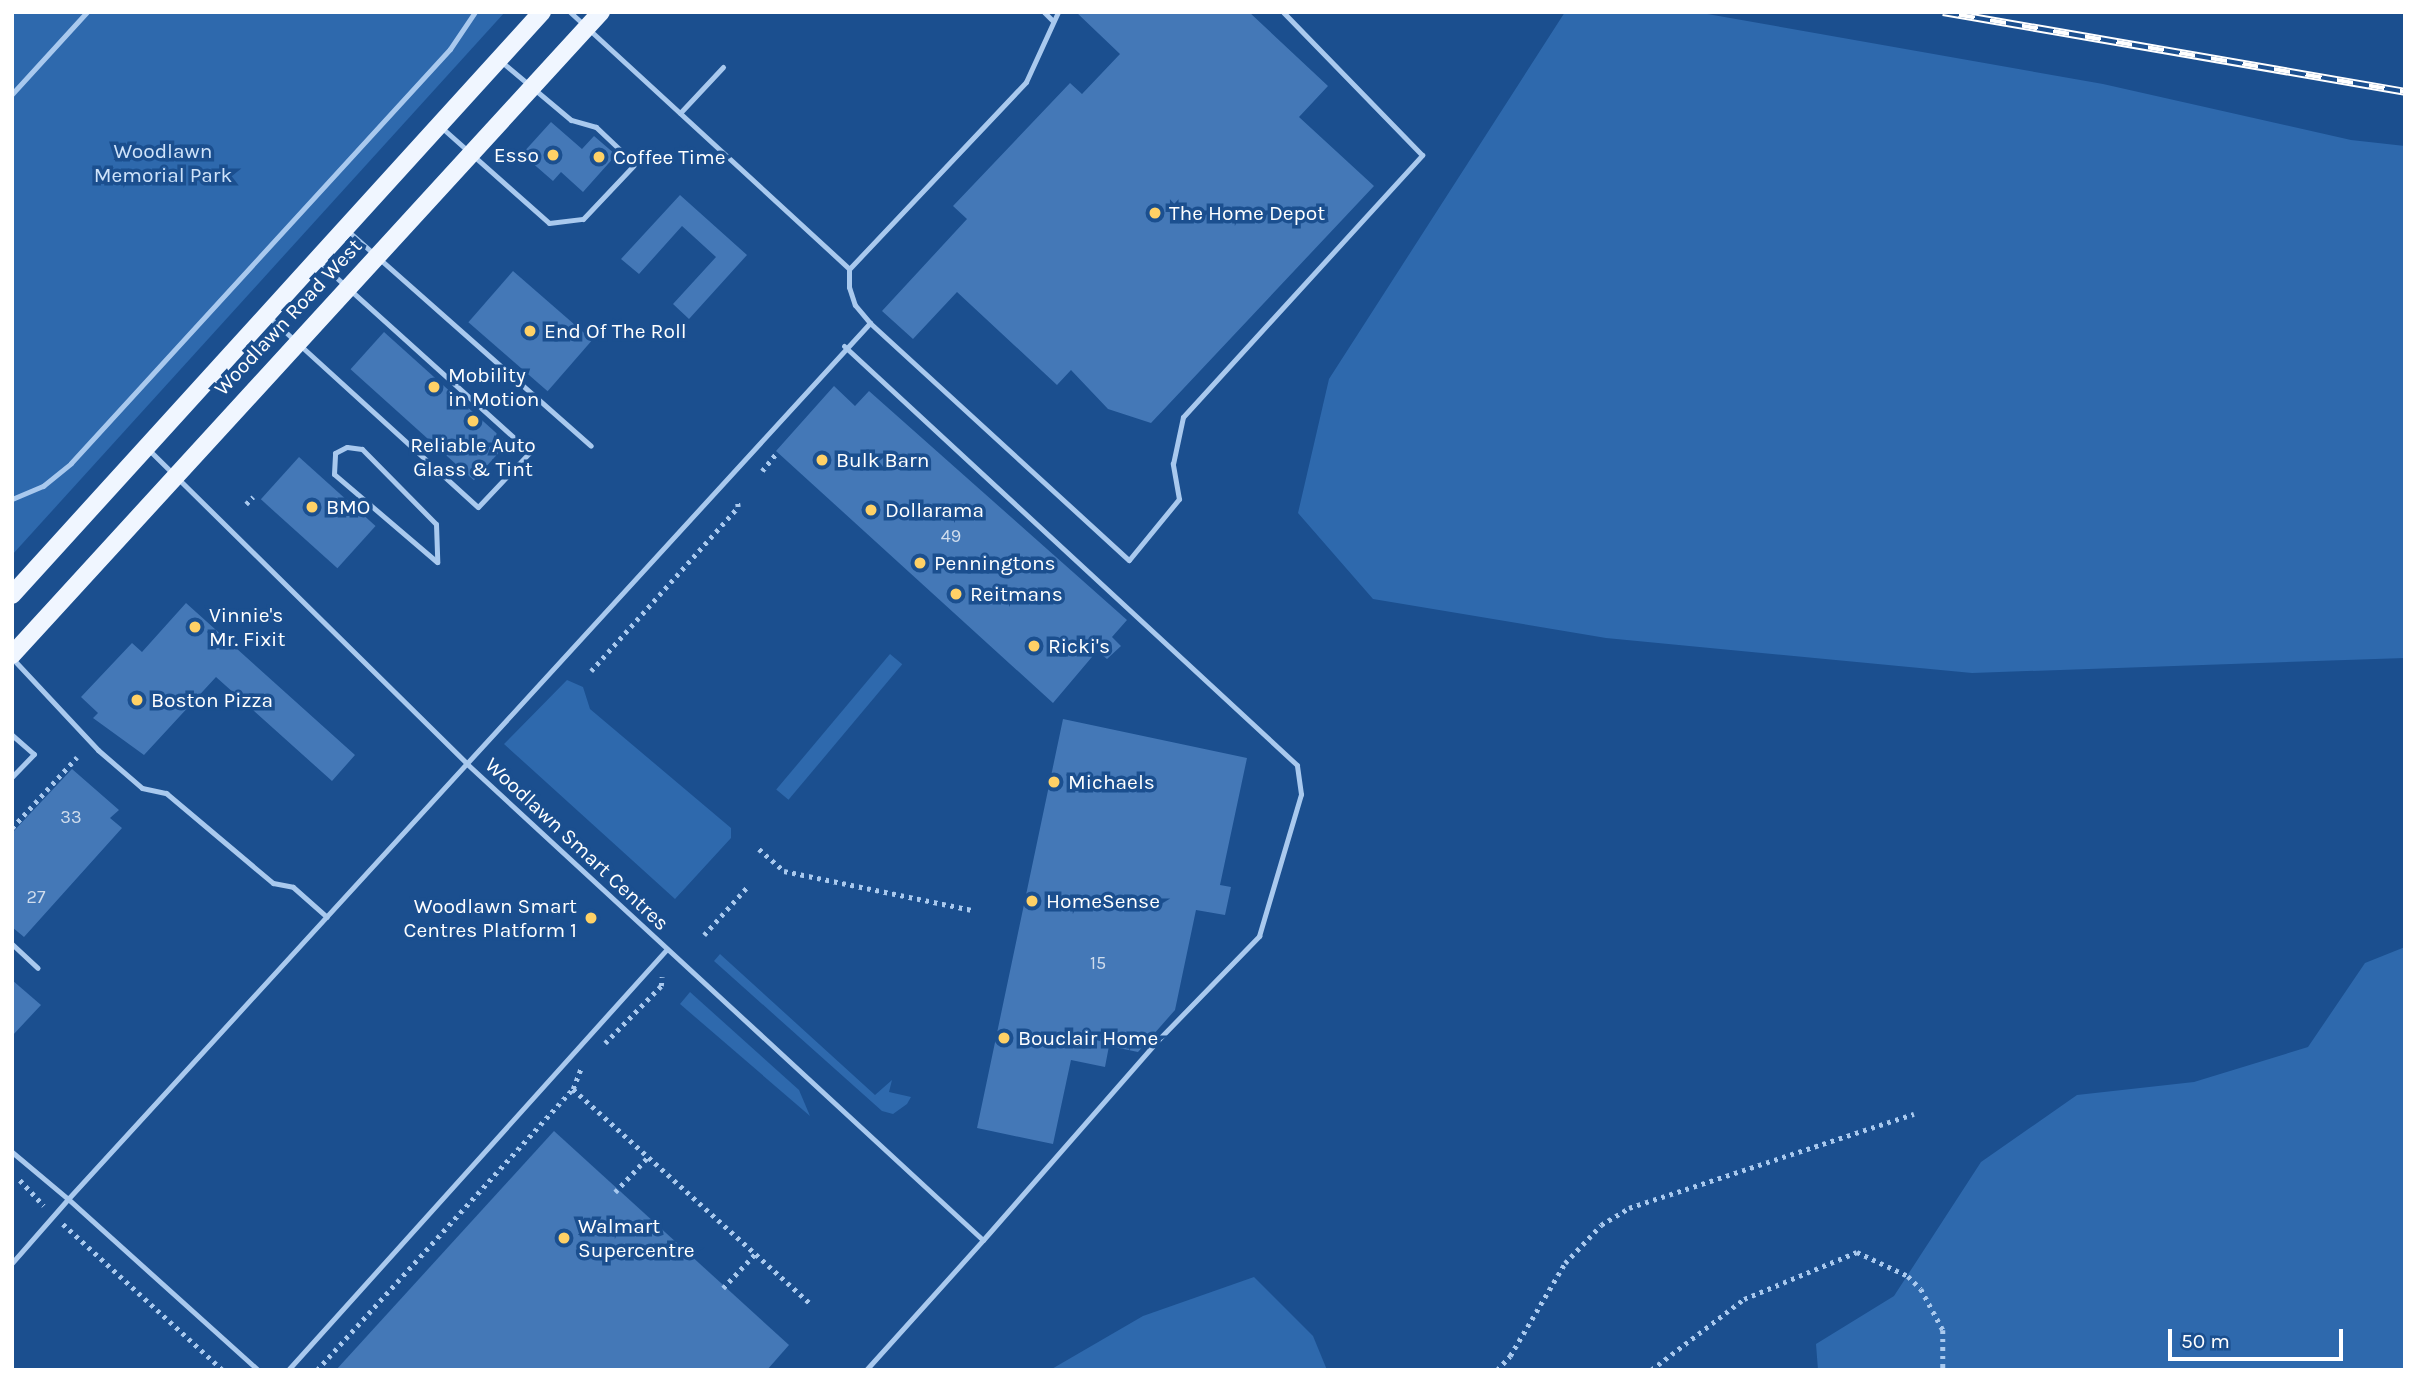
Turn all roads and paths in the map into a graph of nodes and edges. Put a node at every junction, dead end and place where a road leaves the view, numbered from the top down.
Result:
1 (87, 12) edge
2 (475, 12) edge
3 (542, 12) edge
4 (570, 12) edge
5 (601, 12) edge
6 (1044, 12) edge
7 (1058, 12) edge
8 (1283, 12) edge
9 (1053, 21) junction
10 (587, 28) junction
11 (500, 60) junction
12 (723, 67) dead end
13 (532, 87) junction
14 (12, 94) edge
15 (680, 113) junction
16 (439, 125) junction
17 (471, 154) junction
18 (346, 229) junction
19 (376, 256) junction
20 (317, 260) junction
21 (849, 269) junction
22 (347, 287) junction
23 (266, 315) junction
24 (870, 323) junction
25 (296, 341) junction
26 (844, 346) junction
27 (591, 446) dead end
28 (146, 447) junction
29 (775, 455) dead end
30 (762, 471) dead end
31 (175, 473) junction
32 (253, 496) dead end
33 (12, 499) edge
34 (737, 501) dead end
35 (246, 504) dead end
36 (436, 562) joint
37 (12, 595) edge
38 (12, 657) edge
39 (591, 671) dead end
40 (12, 735) edge
41 (77, 757) dead end
42 (466, 763) junction
43 (12, 778) edge
44 (12, 828) edge
45 (759, 849) dead end
46 (750, 885) dead end
47 (972, 910) dead end
48 (327, 917) junction
49 (704, 935) dead end
50 (12, 944) edge
51 (667, 949) junction
52 (38, 968) dead end
53 (662, 977) dead end
54 (604, 1043) dead end
55 (581, 1068) dead end
56 (573, 1089) junction
57 (1914, 1114) dead end
58 (12, 1152) edge
59 (648, 1157) junction
60 (20, 1180) dead end
61 (615, 1192) dead end
62 (68, 1199) junction
63 (54, 1216) junction
64 (984, 1240) junction
65 (755, 1254) junction
66 (12, 1263) edge
67 (723, 1288) dead end
68 (812, 1305) dead end
69 (223, 1370) edge
70 (258, 1370) edge
71 (288, 1370) edge
72 (317, 1370) edge
73 (866, 1370) edge
74 (1497, 1370) edge
75 (1651, 1370) edge
76 (1943, 1370) edge

1 - 14 lane
2 - 33 lane
3 - 11 main road, Woodlawn Road West
4 - 10 lane
5 - 10 main road, Woodlawn Road West
6 - 9 lane
7 - 9 lane
8 - 24 lane
9 - 21 lane
10 - 13 main road, Woodlawn Road West
10 - 15 lane
11 - 13 lane
11 - 16 main road, Woodlawn Road West
12 - 15 lane
13 - 17 main road, Woodlawn Road West
13 - 17 lane
15 - 21 lane
16 - 17 lane
16 - 18 main road, Woodlawn Road West
17 - 19 main road, Woodlawn Road West
18 - 19 lane
18 - 20 main road, Woodlawn Road West
19 - 22 main road, Woodlawn Road West
19 - 27 lane
20 - 22 lane
20 - 23 main road, Woodlawn Road West
21 - 24 lane
22 - 25 main road, Woodlawn Road West
22 - 25 lane
23 - 25 lane
23 - 28 main road, Woodlawn Road West
24 - 26 lane
25 - 31 main road, Woodlawn Road West
26 - 42 lane
26 - 64 lane
28 - 31 lane
28 - 37 main road, Woodlawn Road West
29 - 30 path
31 - 38 main road, Woodlawn Road West
31 - 42 lane
32 - 35 path
34 - 39 path
36 - 36 lane
38 - 48 lane
40 - 43 lane
41 - 44 path
42 - 48 lane, Woodlawn Smart Centres
42 - 51 lane, Woodlawn Smart Centres
45 - 47 path
46 - 49 path
48 - 62 lane, Woodlawn Smart Centres
50 - 52 lane
51 - 64 lane
51 - 71 lane, Woodlawn Smart Centres
53 - 54 path
55 - 56 path
56 - 59 path
56 - 72 path
57 - 74 path
58 - 62 lane
59 - 61 path
59 - 65 path
60 - 63 path
62 - 63 lane, Woodlawn Smart Centres
62 - 70 lane
63 - 66 lane, Woodlawn Smart Centres
63 - 69 path
64 - 73 lane
65 - 67 path
65 - 68 path
75 - 76 path

